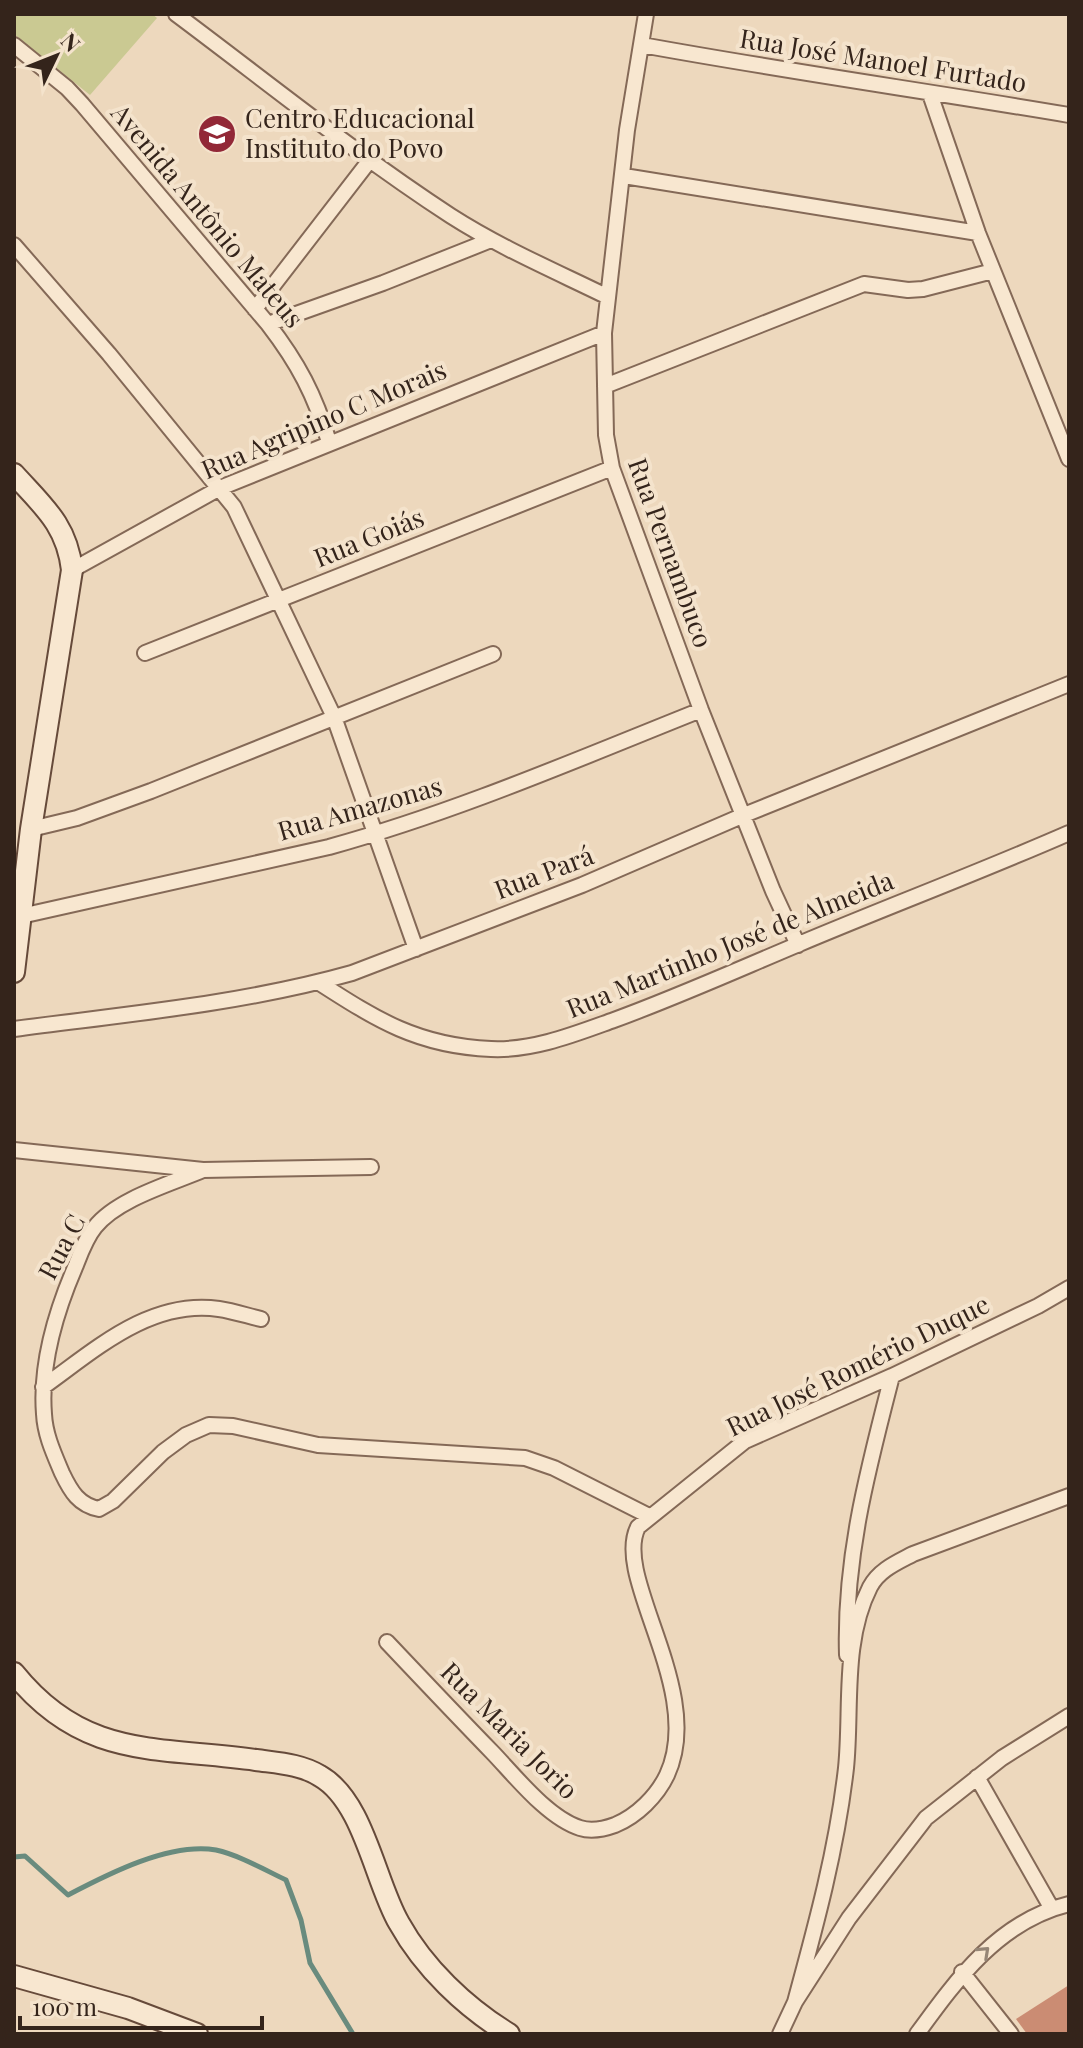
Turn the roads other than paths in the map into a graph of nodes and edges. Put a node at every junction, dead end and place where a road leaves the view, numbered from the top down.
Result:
1 (176, 14) edge
2 (646, 14) edge
3 (14, 45) edge
4 (642, 45) junction
5 (930, 94) junction
6 (1069, 115) edge
7 (370, 160) junction
8 (624, 176) junction
9 (978, 233) junction
10 (491, 240) junction
11 (14, 245) edge
12 (993, 271) junction
13 (608, 297) junction
14 (255, 309) junction
15 (268, 324) junction
16 (604, 333) junction
17 (605, 386) junction
18 (329, 442) junction
19 (1069, 459) edge
20 (612, 468) junction
21 (14, 474) edge
22 (220, 488) junction
23 (72, 570) junction
24 (278, 599) junction
25 (145, 653) dead end
26 (493, 654) dead end
27 (1069, 684) edge
28 (701, 710) junction
29 (334, 717) junction
30 (744, 815) junction
31 (31, 829) junction
32 (1069, 833) edge
33 (374, 835) junction
34 (21, 916) junction
35 (798, 945) junction
36 (416, 949) junction
37 (14, 972) edge
38 (318, 982) junction
39 (14, 1029) edge
40 (14, 1150) edge
41 (371, 1167) dead end
42 (203, 1170) junction
43 (1069, 1288) edge
44 (261, 1319) dead end
45 (892, 1376) junction
46 (43, 1387) junction
47 (1069, 1496) edge
48 (649, 1516) junction
49 (638, 1575) joint
50 (387, 1642) dead end
51 (14, 1673) edge
52 (847, 1687) junction
53 (1069, 1716) edge
54 (977, 1777) junction
55 (1069, 1904) edge
56 (1052, 1909) junction
57 (962, 1972) junction
58 (14, 1976) edge
59 (795, 2002) junction
60 (197, 2034) edge
61 (509, 2034) edge
62 (780, 2034) edge
63 (917, 2034) edge
64 (1011, 2034) edge

1 - 7 street
2 - 4 street, Rua Pernambuco
3 - 14 street, Avenida Antônio Mateus
4 - 5 street, Rua José Manoel Furtado
4 - 8 street, Rua Pernambuco
5 - 6 street, Rua José Manoel Furtado
5 - 9 street
7 - 10 street
7 - 14 street
8 - 9 street
8 - 13 street, Rua Pernambuco
9 - 12 street
10 - 13 street
10 - 15 street
11 - 22 street
12 - 17 street
12 - 19 street
13 - 16 street, Rua Pernambuco
14 - 15 street, Avenida Antônio Mateus
15 - 18 street, Avenida Antônio Mateus
16 - 17 street, Rua Pernambuco
16 - 18 street, Rua Agripino C Morais
17 - 20 street, Rua Pernambuco
18 - 22 street, Rua Agripino C Morais
20 - 24 street, Rua Goiás
20 - 28 street, Rua Pernambuco
21 - 23 street
22 - 23 street, Rua Agripino C Morais
22 - 24 street
23 - 31 street
24 - 25 street, Rua Goiás
24 - 29 street
26 - 29 street
27 - 30 street, Rua Pará
28 - 30 street, Rua Pernambuco
28 - 33 street, Rua Amazonas
29 - 31 street
29 - 33 street
30 - 35 street, Rua Pernambuco
30 - 36 street, Rua Pará
31 - 34 street
32 - 35 street, Rua Martinho José de Almeida
33 - 34 street, Rua Amazonas
33 - 36 street
34 - 37 street
35 - 38 street, Rua Martinho José de Almeida
36 - 38 street, Rua Pará
38 - 39 street, Rua Pará
40 - 42 street
41 - 42 street
42 - 46 street, Rua C
43 - 45 street, Rua José Romério Duque
44 - 46 street
45 - 48 street, Rua José Romério Duque
45 - 52 street
46 - 48 street, Rua C
47 - 52 street
48 - 49 street, Rua José Romério Duque
49 - 50 street, Rua Maria Jorio
51 - 61 street
52 - 59 street
53 - 54 street
54 - 56 street
54 - 59 street
55 - 56 street
57 -> 56 street
57 - 63 street
57 - 64 street
58 - 60 street
59 - 62 street

